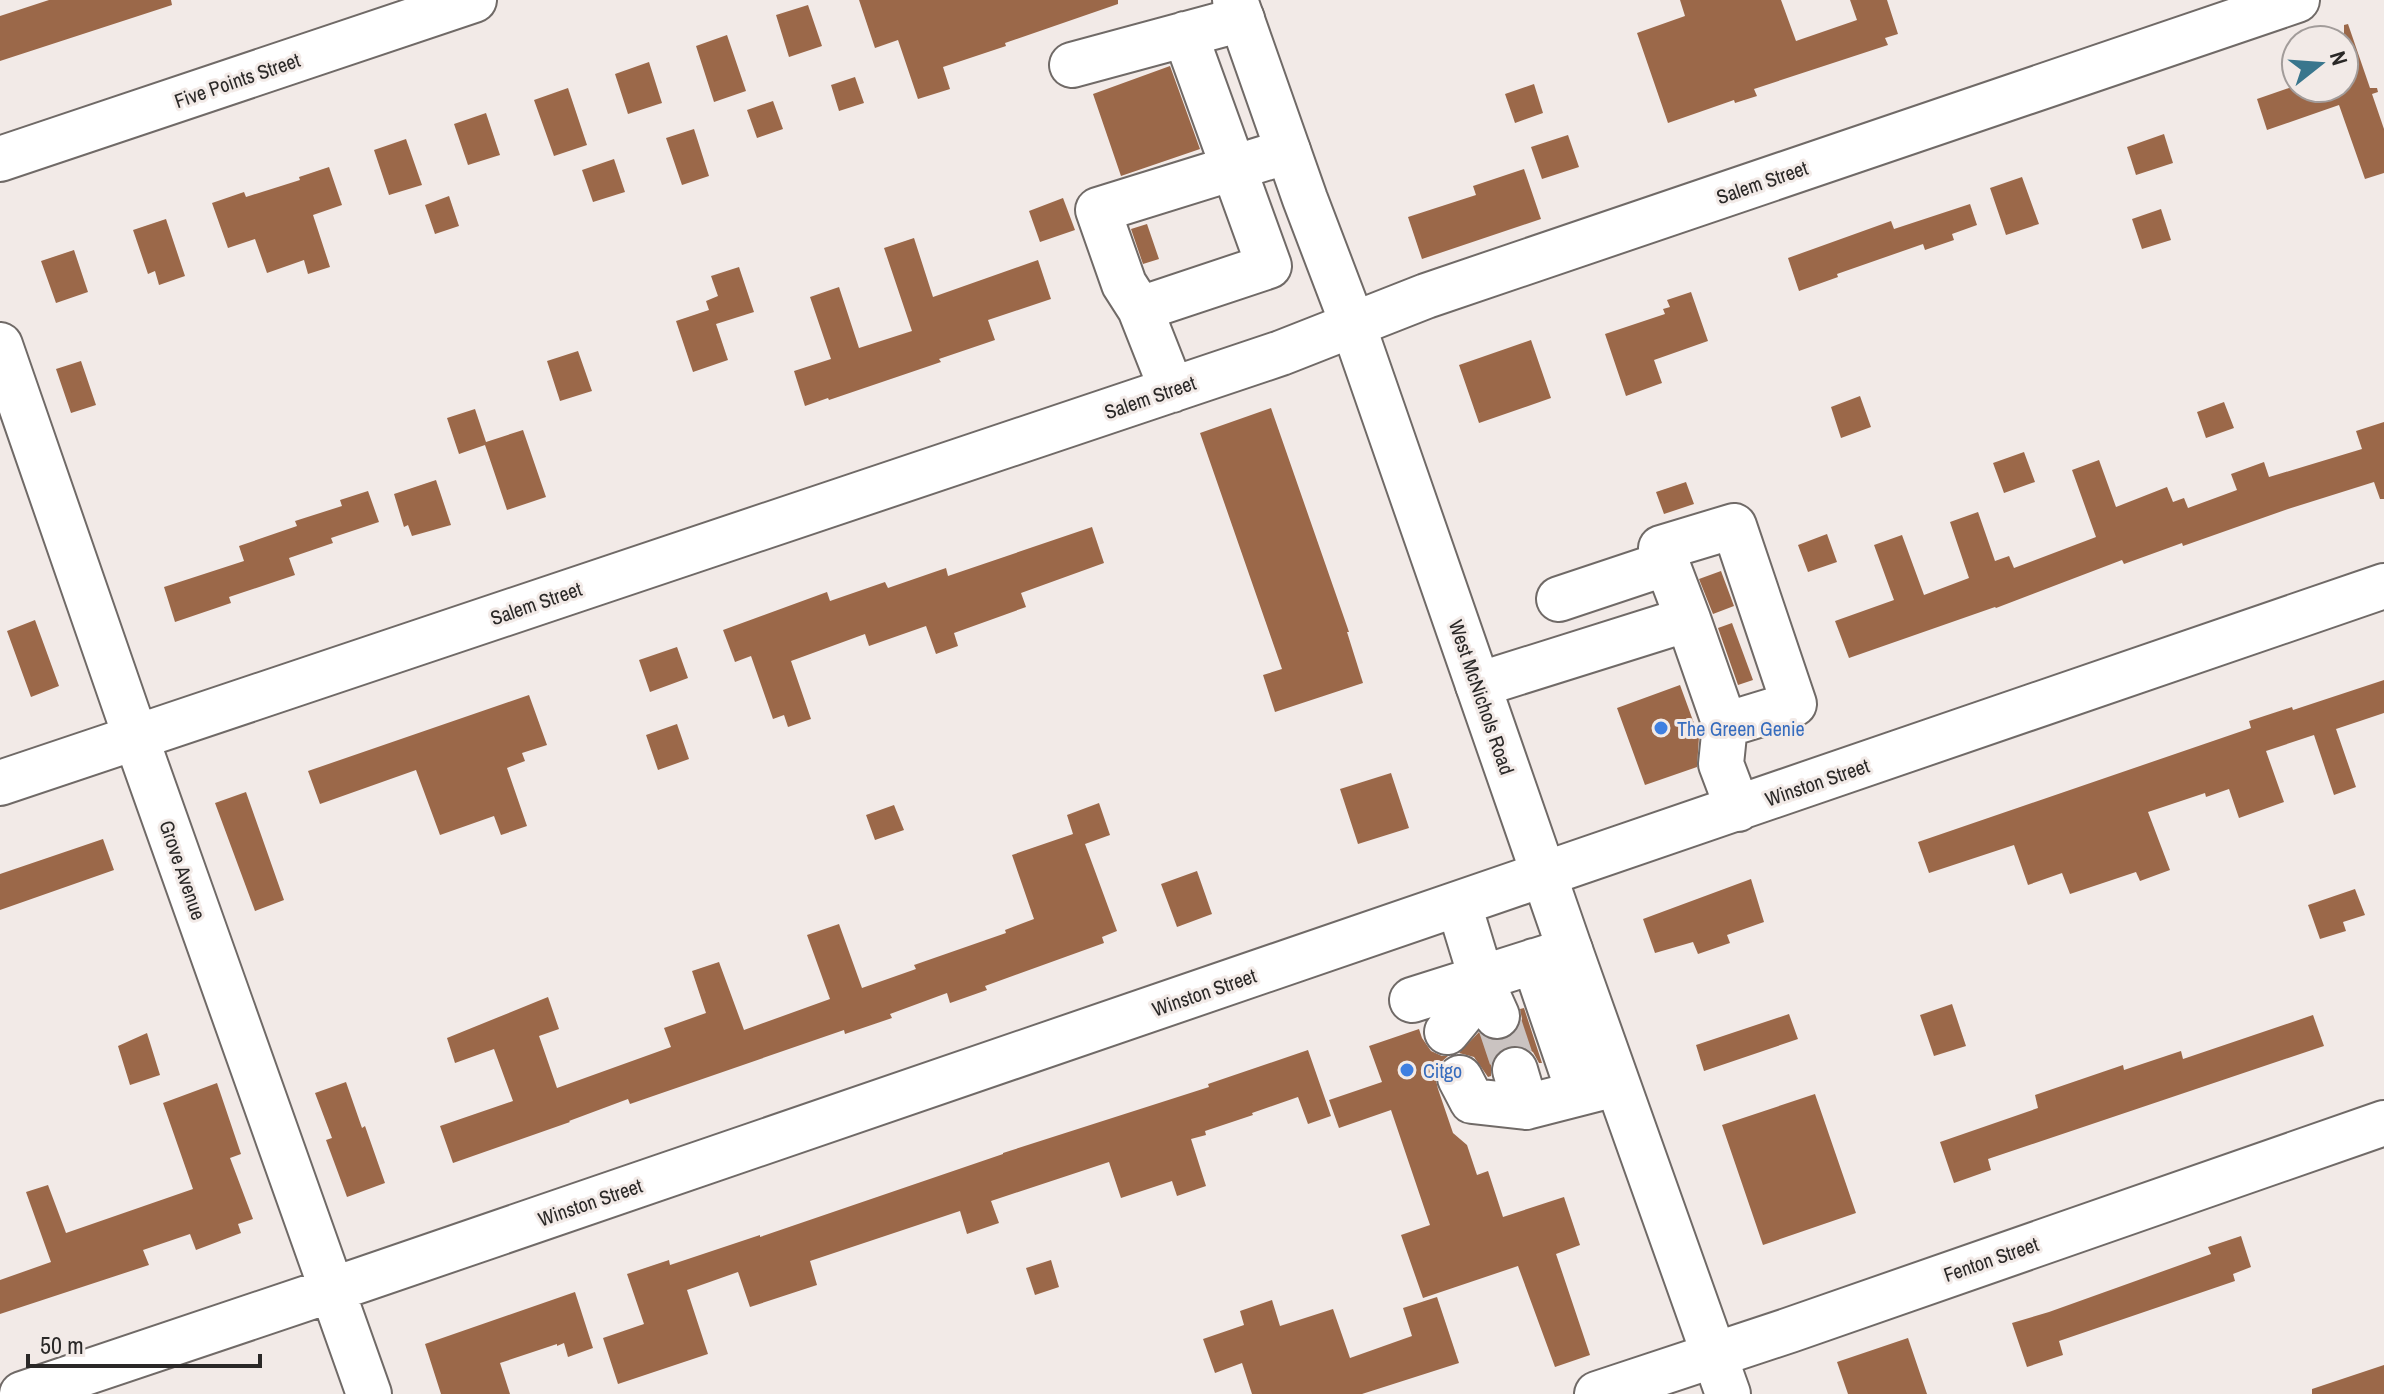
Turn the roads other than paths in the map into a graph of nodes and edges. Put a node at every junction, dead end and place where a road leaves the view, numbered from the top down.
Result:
1 (474, 0) edge
2 (2297, 0) edge
3 (1239, 10) edge
4 (1185, 34) junction
5 (1072, 65) dead end
6 (1288, 151) junction
7 (0, 159) edge
8 (1233, 166) junction
9 (1140, 309) junction
10 (1353, 325) junction
11 (0, 345) edge
12 (1172, 390) junction
13 (1667, 563) junction
14 (2384, 586) edge
15 (1559, 599) dead end
16 (1688, 619) junction
17 (1478, 685) junction
18 (1725, 725) junction
19 (136, 738) junction
20 (0, 783) edge
21 (1738, 809) junction
22 (1545, 875) junction
23 (1459, 905) junction
24 (1552, 956) junction
25 (1487, 993) junction
26 (1412, 1000) dead end
27 (1447, 1032) dead end
28 (1460, 1078) dead end
29 (1598, 1088) junction
30 (2384, 1123) edge
31 (332, 1290) junction
32 (1722, 1375) edge
33 (22, 1394) edge
34 (369, 1394) edge
35 (1597, 1394) edge

1 - 7 street, Five Points Street
2 - 10 street, Salem Street
3 - 4 street
3 - 6 street, West McNichols Road
4 - 5 street
4 - 8 street
6 - 8 street
6 - 10 street, West McNichols Road
8 - 9 street
8 - 9 street
9 - 12 street
10 - 12 street, Salem Street
10 - 17 street, West McNichols Road
11 - 19 street, Grove Avenue
12 - 19 street, Salem Street
13 - 15 street
13 - 16 street
13 - 18 street
14 - 21 street, Winston Street
16 - 17 street
16 - 18 street
17 - 22 street, West McNichols Road
18 - 21 street
19 - 20 street, Salem Street
19 - 31 street, Grove Avenue
21 - 22 street, Winston Street
22 - 23 street, Winston Street
22 - 24 street, West McNichols Road
23 - 25 street
23 - 31 street, Winston Street
24 - 25 street
24 - 29 street, West McNichols Road
25 - 26 street
25 - 27 street
28 - 29 street
29 - 32 street, West McNichols Road
30 - 32 street, Fenton Street
31 - 33 street, Winston Street
31 - 34 street, Grove Avenue
32 - 35 street, Fenton Street

